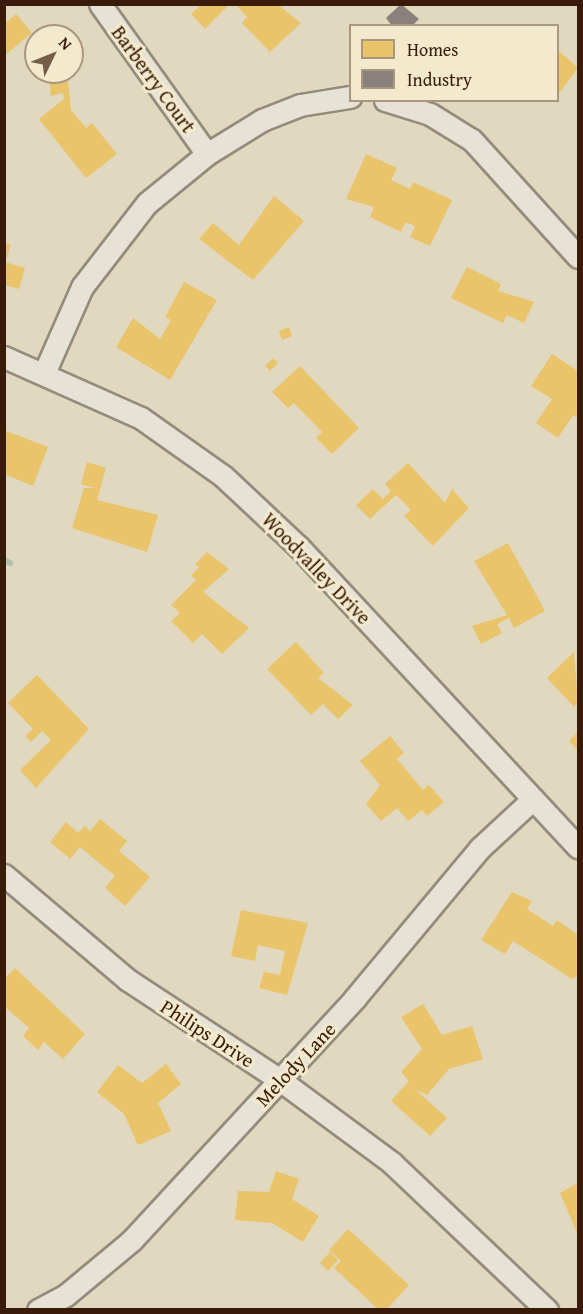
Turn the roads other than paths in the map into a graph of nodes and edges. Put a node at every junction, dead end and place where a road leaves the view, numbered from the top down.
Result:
1 (100, 4) edge
2 (349, 97) edge
3 (391, 102) edge
4 (207, 154) junction
5 (579, 257) edge
6 (4, 357) edge
7 (45, 371) junction
8 (533, 799) junction
9 (579, 847) edge
10 (4, 875) edge
11 (280, 1080) junction
12 (38, 1310) edge
13 (547, 1310) edge

1 - 4 street, Barberry Court
2 - 4 street
3 - 5 street
4 - 7 street
6 - 7 street, Woodvalley Drive
7 - 8 street, Woodvalley Drive
8 - 9 street, Woodvalley Drive
8 - 11 street, Melody Lane
10 - 11 street, Philips Drive
11 - 12 street, Melody Lane
11 - 13 street, Philips Drive

